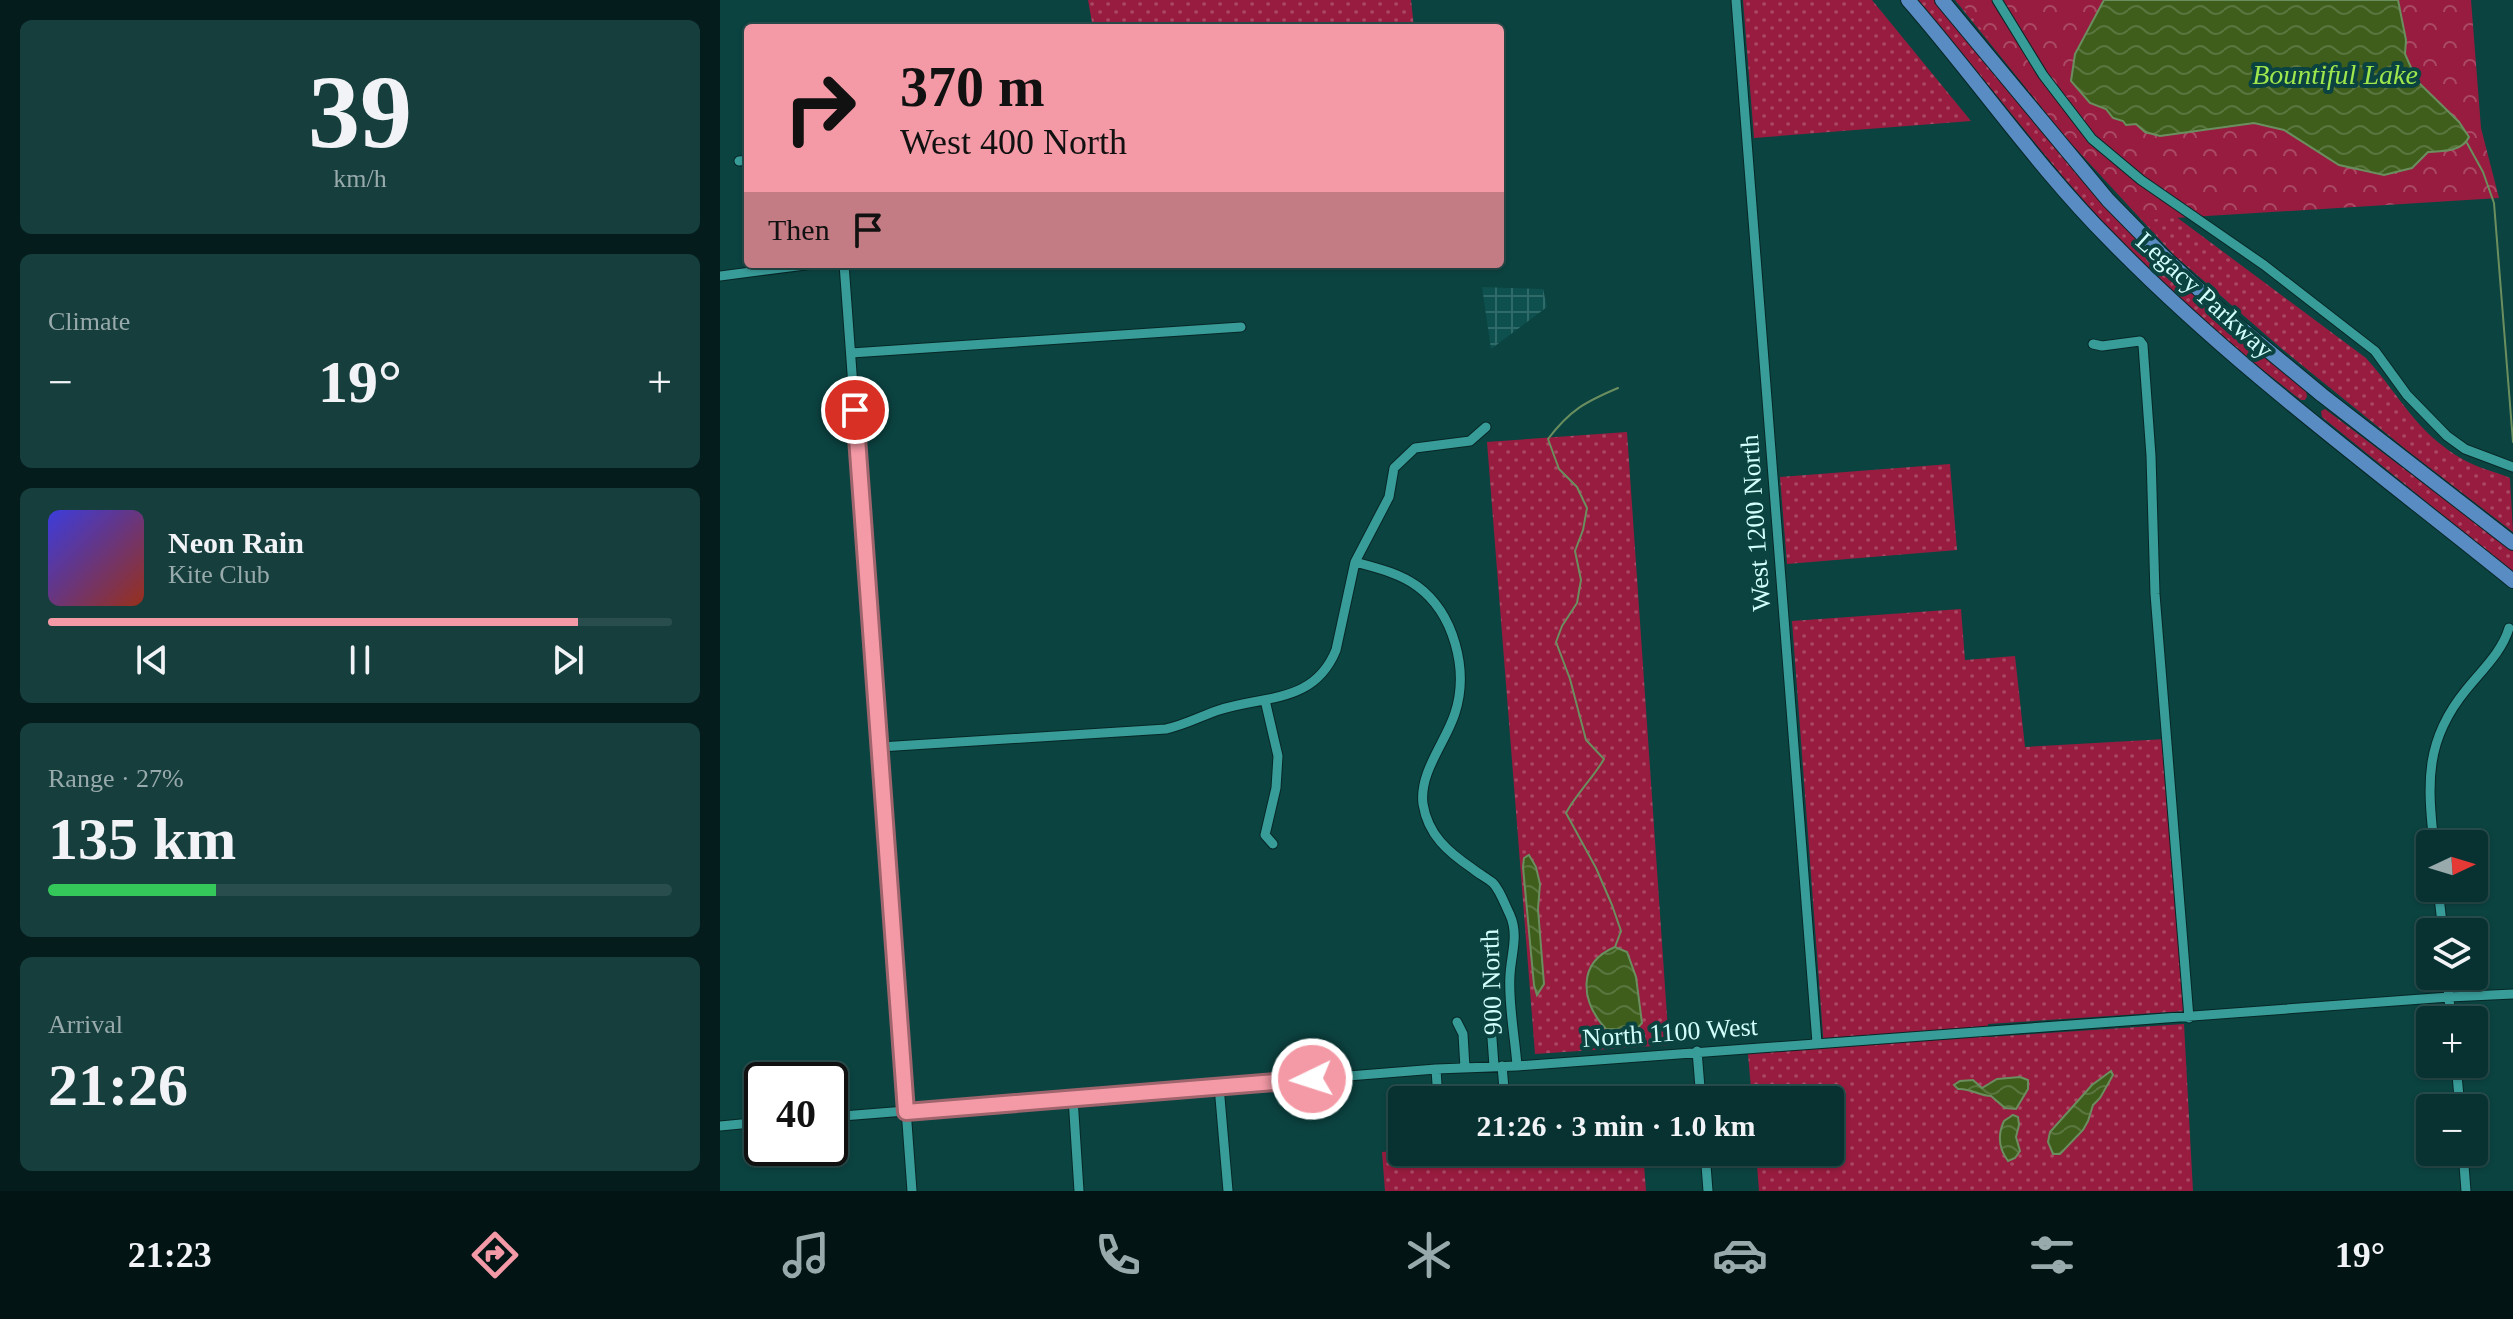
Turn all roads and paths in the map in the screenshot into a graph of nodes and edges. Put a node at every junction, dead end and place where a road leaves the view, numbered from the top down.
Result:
1 (1736, 0) edge
2 (1908, 0) edge
3 (1942, 0) edge
4 (1997, 0) edge
5 (782, 268) edge
6 (844, 268) edge
7 (720, 276) edge
8 (1241, 327) dead end
9 (2093, 344) dead end
10 (851, 353) junction
11 (1486, 427) dead end
12 (2513, 467) edge
13 (2513, 543) edge
14 (1355, 562) junction
15 (2513, 581) edge
16 (2509, 628) dead end
17 (1265, 700) junction
18 (880, 747) junction
19 (2433, 830) edge
20 (1273, 844) dead end
21 (2448, 990) edge
22 (2513, 994) edge
23 (2449, 997) junction
24 (2450, 1006) edge
25 (1490, 1011) dead end
26 (2189, 1018) junction
27 (1457, 1022) dead end
28 (1817, 1043) junction
29 (1697, 1051) junction
30 (1498, 1066) junction
31 (1517, 1066) junction
32 (1465, 1068) junction
33 (1436, 1069) junction
34 (1219, 1086) junction
35 (1437, 1086) edge
36 (1502, 1086) edge
37 (1700, 1086) edge
38 (1073, 1098) junction
39 (906, 1112) junction
40 (848, 1116) edge
41 (744, 1124) edge
42 (720, 1126) edge
43 (1706, 1166) edge
44 (2464, 1166) edge
45 (912, 1191) edge
46 (1079, 1191) edge
47 (1228, 1191) edge
48 (1708, 1191) edge
49 (2466, 1191) edge

1 - 28 street, West 1200 North
2 - 15 highway, Legacy Parkway
3 - 13 highway, Legacy Parkway
4 - 12 street
5 - 7 street
6 - 10 street
8 - 10 street
9 - 26 street
10 - 18 street
11 - 14 street
14 - 17 street
14 - 31 street, 900 North
16 - 19 street
17 - 18 street
17 - 20 street
18 - 39 street
21 - 23 street
22 - 23 street, North 1100 West
23 - 24 street
23 - 26 street, North 1100 West
25 - 30 street
26 - 28 street, North 1100 West
27 - 32 street
28 - 29 street, North 1100 West
29 - 31 street, North 1100 West
29 - 37 street
30 - 31 street, North 1100 West
30 - 32 street, North 1100 West
30 - 36 street
32 - 33 street, North 1100 West
33 - 34 street, North 1100 West
33 - 35 street
34 - 38 street, North 1100 West
34 - 47 street
38 - 39 street, North 1100 West
38 - 46 street
39 - 40 street, North 1100 West
39 - 45 street
41 - 42 street
43 - 48 street
44 - 49 street

